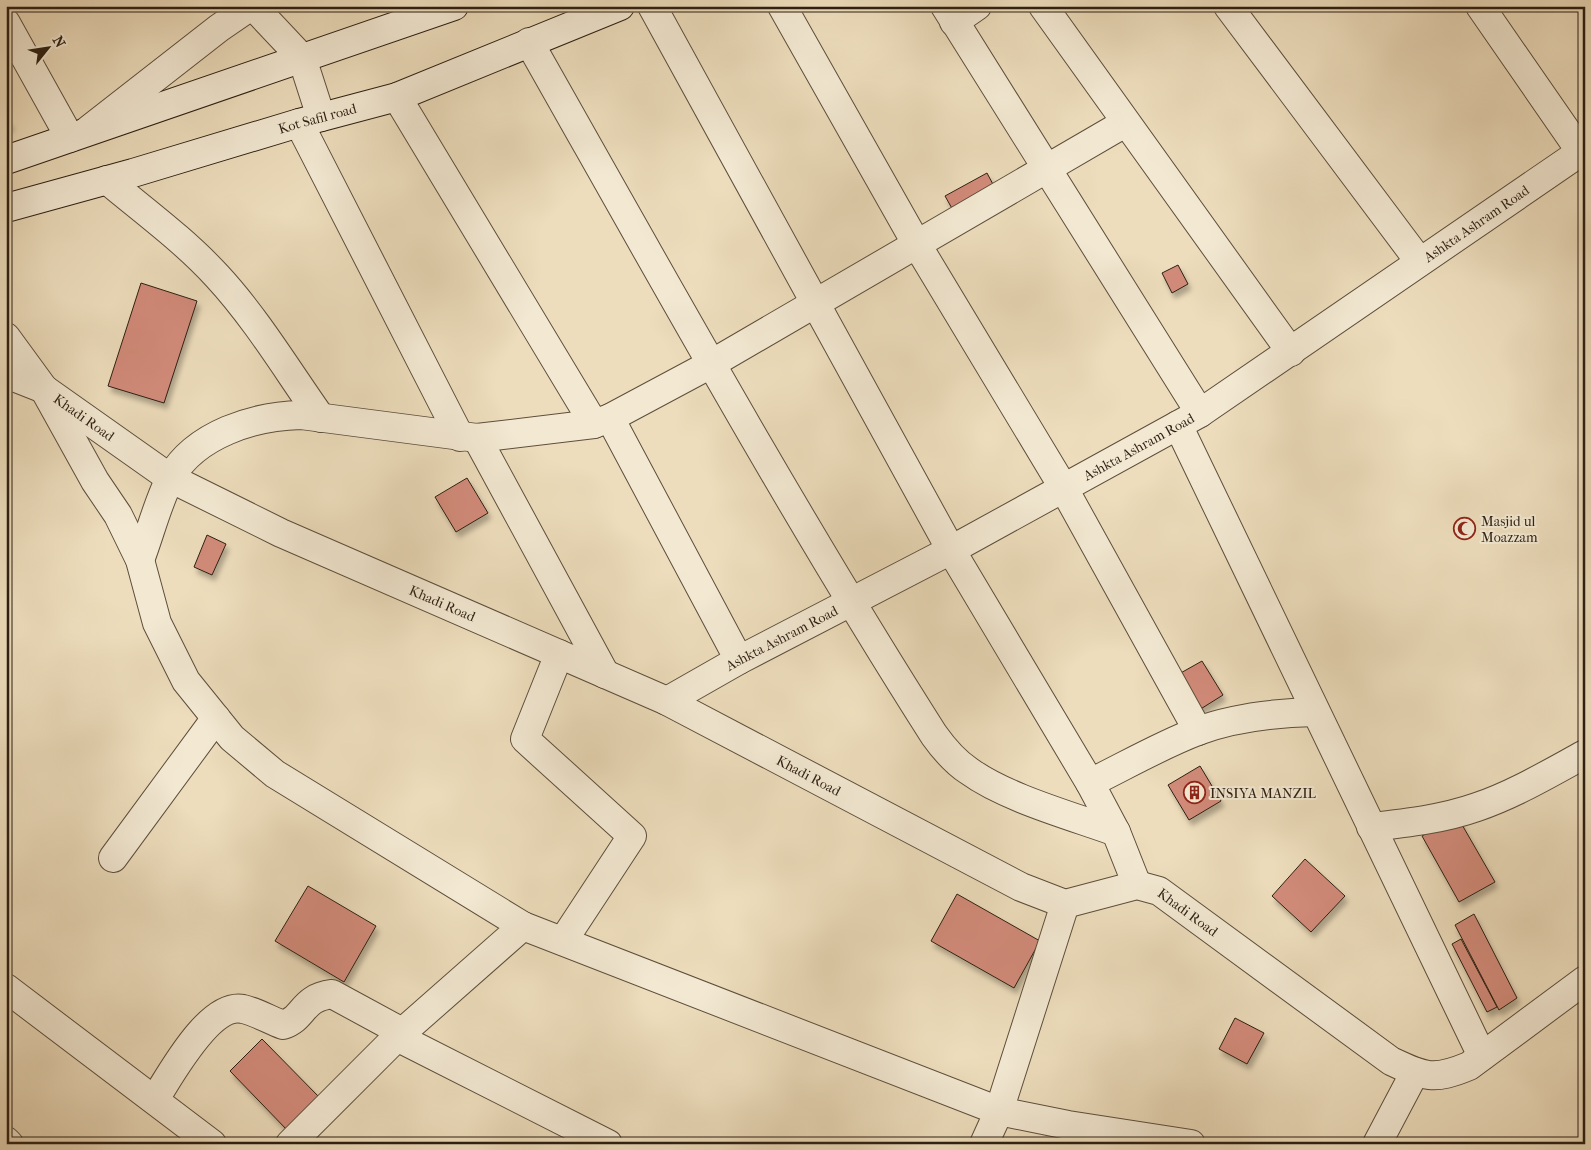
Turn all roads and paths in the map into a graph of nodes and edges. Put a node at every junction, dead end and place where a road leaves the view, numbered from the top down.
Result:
1 (252, 6) edge
2 (454, 6) edge
3 (620, 6) edge
4 (652, 6) edge
5 (782, 6) edge
6 (977, 6) edge
7 (1043, 6) edge
8 (1228, 6) edge
9 (1480, 6) edge
10 (950, 14) edge
11 (6, 23) edge
12 (529, 42) junction
13 (302, 58) junction
14 (397, 97) junction
15 (310, 120) junction
16 (1125, 123) junction
17 (77, 135) junction
18 (1583, 151) edge
19 (6, 160) edge
20 (1048, 168) junction
21 (107, 180) junction
22 (6, 208) edge
23 (916, 243) junction
24 (1419, 261) junction
25 (816, 302) junction
26 (6, 336) edge
27 (1291, 352) junction
28 (711, 364) junction
29 (7, 375) edge
30 (44, 389) junction
31 (321, 418) junction
32 (1189, 419) junction
33 (602, 421) junction
34 (468, 437) junction
35 (170, 478) junction
36 (1064, 486) junction
37 (951, 550) junction
38 (140, 560) junction
39 (850, 602) junction
40 (559, 654) junction
41 (739, 660) junction
42 (605, 674) junction
43 (667, 700) junction
44 (1316, 712) junction
45 (216, 718) junction
46 (1198, 731) junction
47 (1585, 754) edge
48 (1090, 783) junction
49 (1371, 827) junction
50 (1116, 832) junction
51 (113, 858) dead end
52 (1137, 885) junction
53 (1065, 904) junction
54 (523, 926) junction
55 (562, 941) junction
56 (1585, 980) edge
57 (6, 988) edge
58 (400, 1034) junction
59 (1482, 1056) junction
60 (1415, 1072) junction
61 (155, 1100) junction
62 (999, 1111) junction
63 (6, 1141) edge
64 (9, 1144) edge
65 (212, 1144) edge
66 (290, 1144) edge
67 (608, 1144) edge
68 (984, 1144) edge
69 (1191, 1144) edge
70 (1377, 1144) edge

1 - 13 street
1 - 17 street
2 - 13 street
3 - 12 street, Kot Safil road
4 - 25 street
5 - 23 street
6 - 10 street
7 - 16 street
8 - 24 street
9 - 18 street
10 - 20 street
11 - 17 street
12 - 14 street, Kot Safil road
12 - 28 street
13 - 15 street
13 - 17 street
14 - 15 street, Kot Safil road
14 - 33 street
15 - 21 street, Kot Safil road
15 - 34 street
16 - 20 street
16 - 27 street
17 - 19 street
18 - 24 street, Ashkta Ashram Road
20 - 23 street
20 - 32 street
21 - 22 street, Kot Safil road
21 - 31 street
23 - 25 street
23 - 36 street
24 - 27 street, Ashkta Ashram Road
25 - 28 street
25 - 37 street
26 - 30 street
27 - 32 street, Ashkta Ashram Road
28 - 33 street
28 - 39 street
29 - 30 street, Khadi Road
30 - 35 street, Khadi Road
30 - 38 street
31 - 34 street
31 - 35 street
32 - 36 street, Ashkta Ashram Road
32 - 44 street
33 - 34 street
33 - 41 street
34 - 42 street
35 - 38 street
35 - 40 street, Khadi Road
36 - 37 street, Ashkta Ashram Road
36 - 46 street
37 - 39 street, Ashkta Ashram Road
37 - 48 street
38 - 45 street
39 - 41 street, Ashkta Ashram Road
39 - 50 street
40 - 42 street, Khadi Road
40 - 55 street
41 - 43 street, Ashkta Ashram Road
42 - 43 street, Khadi Road
43 - 53 street, Khadi Road
44 - 46 street
44 - 49 street
45 - 51 street
45 - 54 street
46 - 48 street
47 - 49 street
48 - 50 street
49 - 59 street
50 - 52 street
52 - 53 street
52 - 60 street, Khadi Road
53 - 62 street
54 - 55 street
54 - 58 street
55 - 62 street
56 - 59 street, Khadi Road
57 - 61 street
58 - 61 street
58 - 66 street
58 - 67 street
59 - 60 street, Khadi Road
60 - 70 street
61 - 65 street
62 - 68 street
62 - 69 street
63 - 64 street

